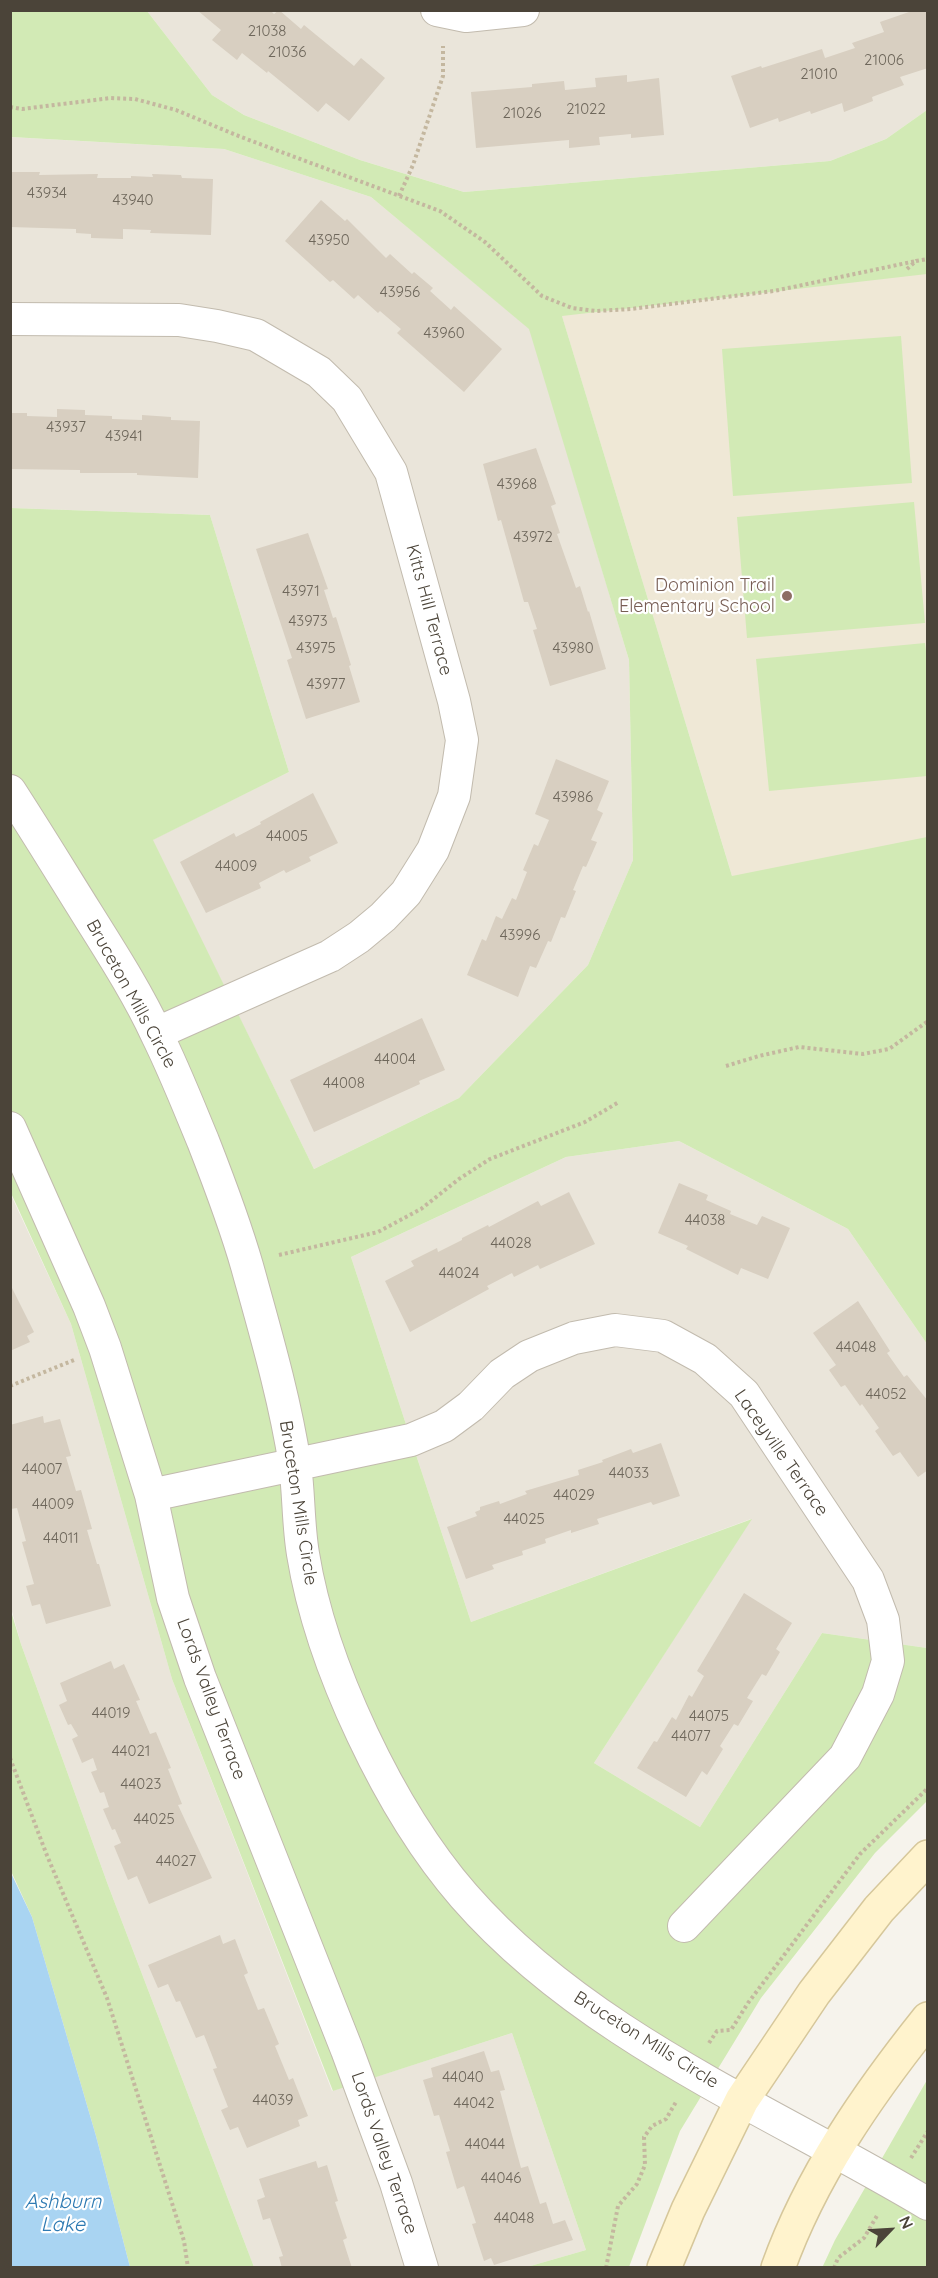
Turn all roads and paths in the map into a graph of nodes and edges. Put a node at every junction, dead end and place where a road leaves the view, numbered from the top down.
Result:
1 (523, 10) edge
2 (440, 11) edge
3 (10, 107) edge
4 (399, 196) junction
5 (927, 259) edge
6 (916, 261) junction
7 (907, 269) dead end
8 (10, 319) edge
9 (10, 791) edge
10 (927, 1021) edge
11 (157, 1033) junction
12 (726, 1066) dead end
13 (619, 1102) dead end
14 (10, 1128) edge
15 (246, 1263) junction
16 (105, 1348) junction
17 (10, 1386) edge
18 (295, 1464) junction
19 (151, 1495) junction
20 (10, 1758) edge
21 (927, 1788) edge
22 (927, 1857) edge
23 (684, 1926) dead end
24 (927, 2019) edge
25 (693, 2072) junction
26 (742, 2100) junction
27 (833, 2151) junction
28 (927, 2205) edge
29 (188, 2268) edge
30 (422, 2268) edge
31 (606, 2268) edge
32 (664, 2268) edge
33 (778, 2268) edge

1 - 2 street
2 - 4 path
3 - 4 path
4 - 6 path
5 - 6 path
6 - 7 path
8 - 11 street, Kitts Hill Terrace
9 - 11 street, Bruceton Mills Circle
10 - 12 path
11 - 15 street, Bruceton Mills Circle
13 - 15 path
14 - 16 street, Lords Valley Terrace
15 - 18 street, Bruceton Mills Circle
16 - 17 path
16 - 19 street, Lords Valley Terrace
18 - 19 street, Laceyville Terrace
18 - 23 street, Laceyville Terrace
18 - 25 street, Bruceton Mills Circle
19 - 30 street, Lords Valley Terrace
20 - 29 path
21 - 25 path
22 - 26 main road
24 - 27 main road
25 - 26 street, Bruceton Mills Circle
25 - 31 path
26 - 27 street, Bruceton Mills Circle
26 - 32 main road
27 - 28 street, Bruceton Mills Circle
27 - 33 main road

